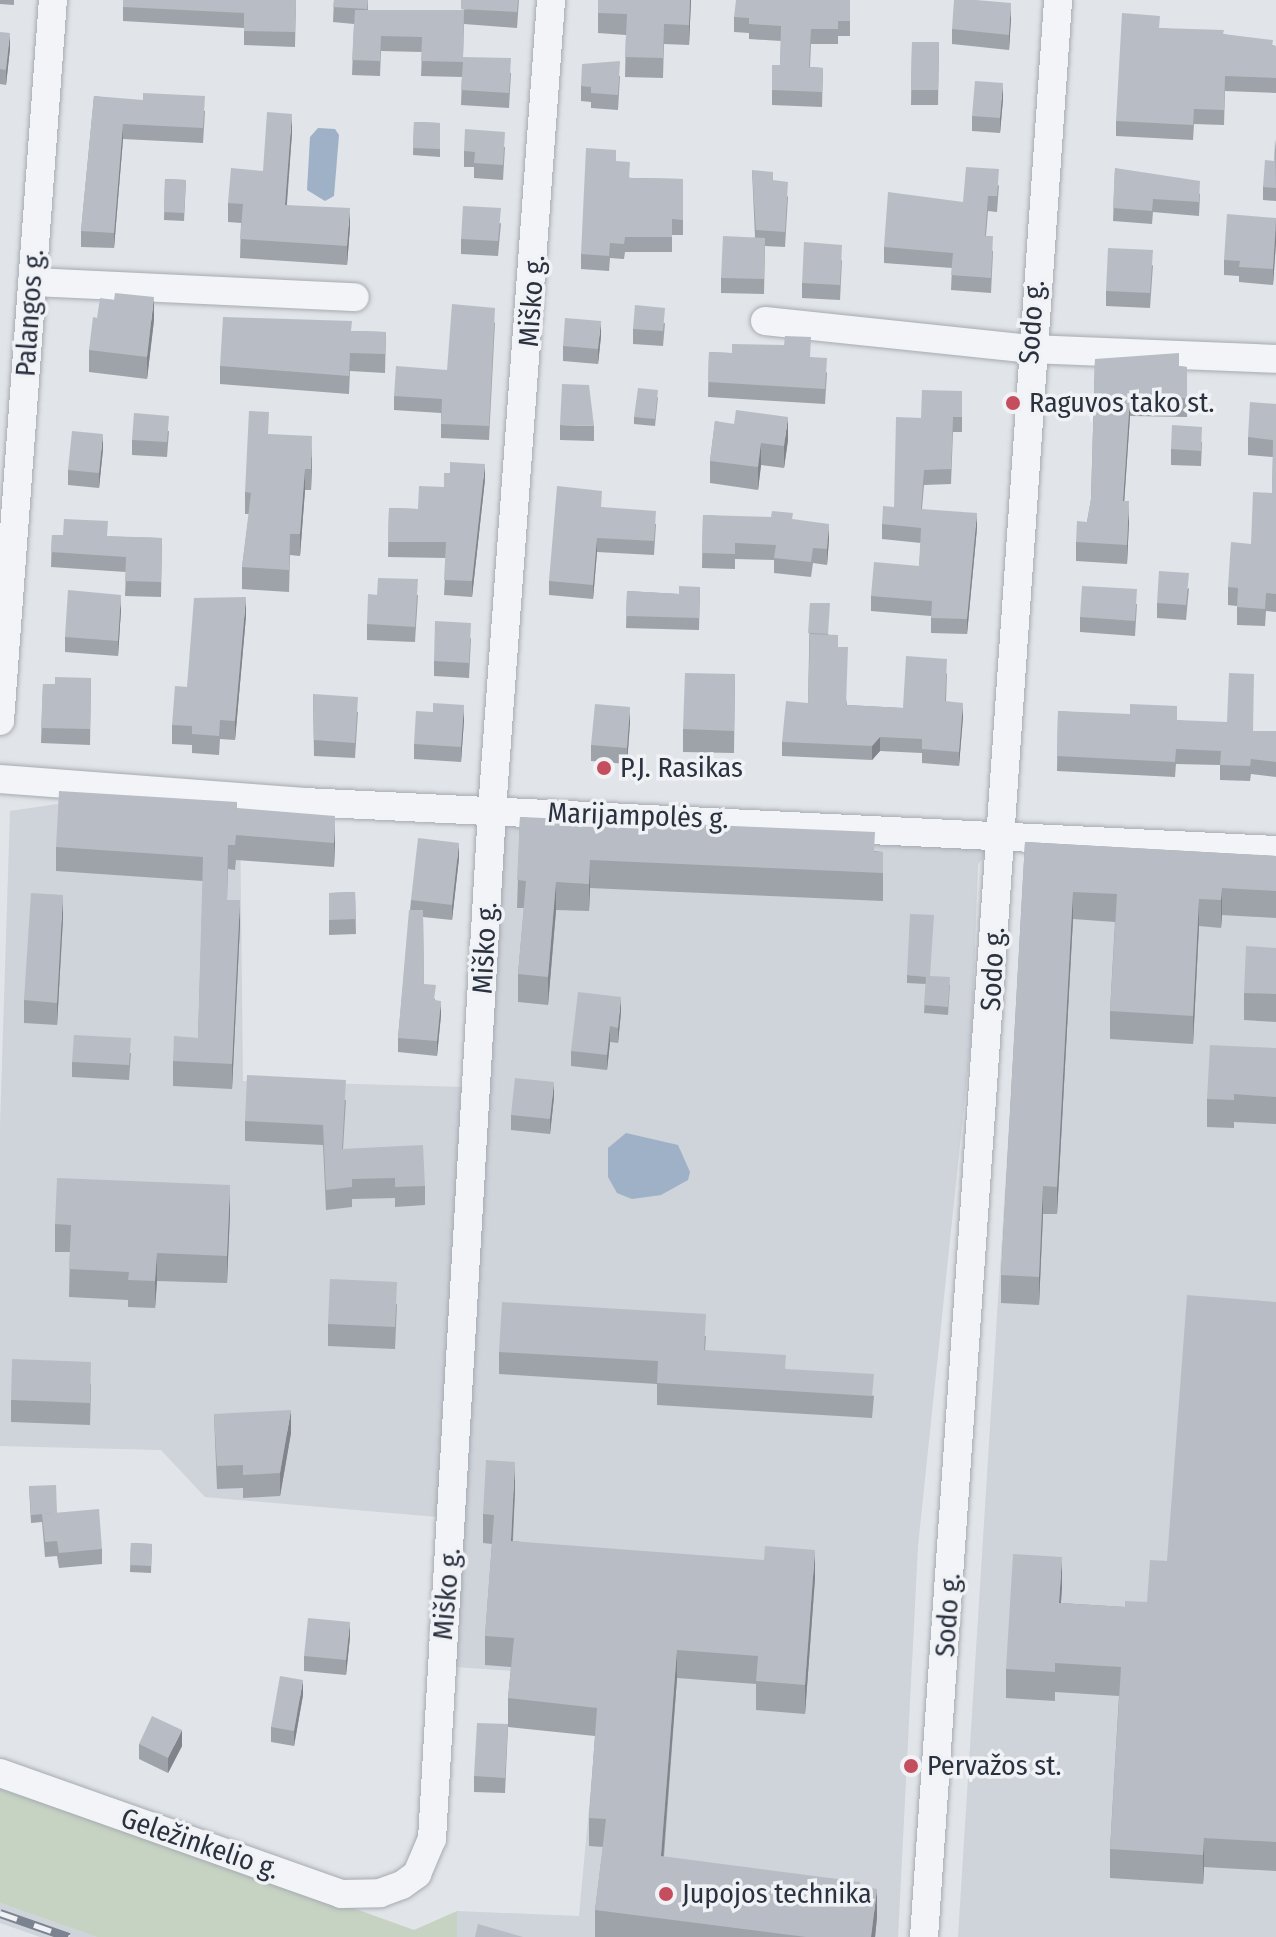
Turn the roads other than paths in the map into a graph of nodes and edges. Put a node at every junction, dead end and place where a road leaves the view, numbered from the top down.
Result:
1 (53, 0) edge
2 (551, 0) edge
3 (1058, 0) edge
4 (32, 282) junction
5 (355, 297) dead end
6 (765, 321) dead end
7 (1030, 349) junction
8 (1276, 359) edge
9 (0, 721) edge
10 (0, 779) edge
11 (492, 810) junction
12 (1001, 838) junction
13 (1276, 850) edge
14 (0, 1773) edge
15 (402, 1885) joint
16 (924, 1937) edge

1 - 4 street, Palangos g.
2 - 11 street, Miško g.
3 - 7 street, Sodo g.
4 - 5 street
4 - 9 street, Palangos g.
6 - 7 street
7 - 8 street
7 - 12 street, Sodo g.
10 - 11 street, Marijampolės g.
11 - 12 street, Marijampolės g.
11 - 15 street, Miško g.
12 - 13 street, Marijampolės g.
12 - 16 street, Sodo g.
14 - 15 street, Geležinkelio g.

